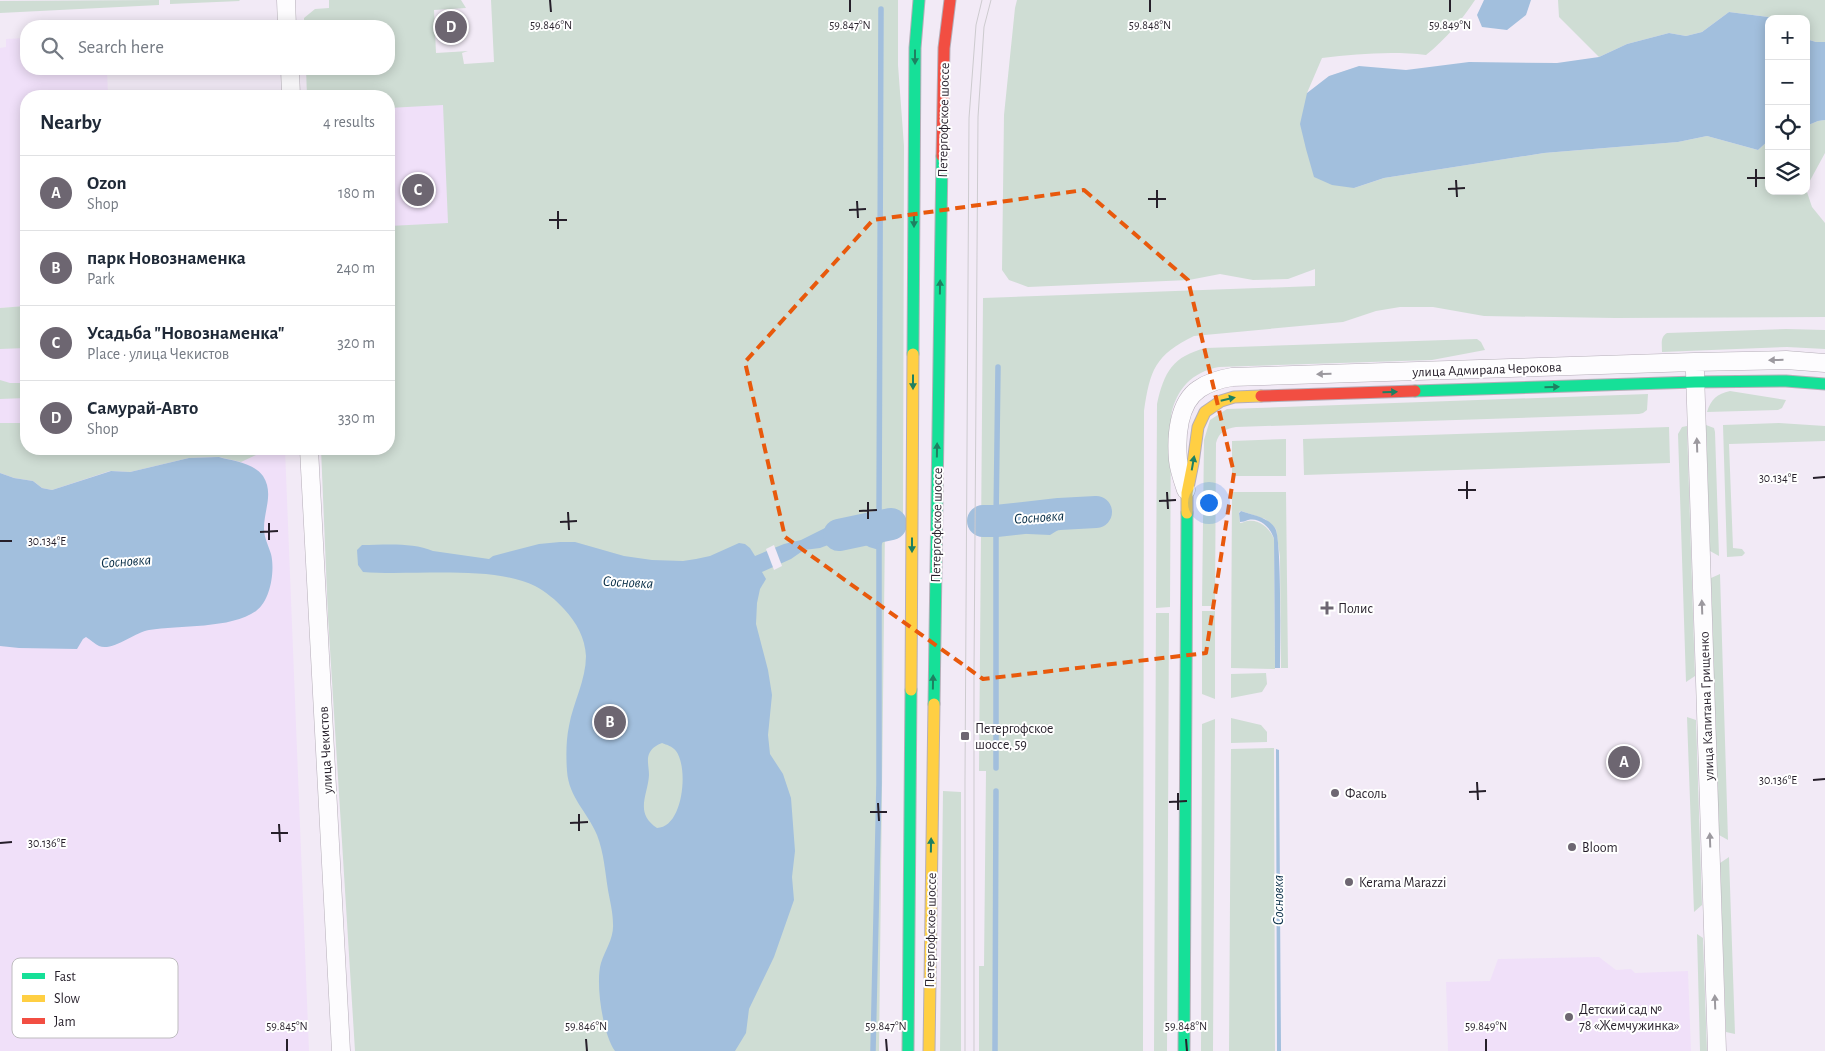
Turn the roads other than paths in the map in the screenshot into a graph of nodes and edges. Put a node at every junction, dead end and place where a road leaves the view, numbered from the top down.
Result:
1 (286, 0) edge
2 (950, 0) edge
3 (917, 3) edge
4 (288, 20) edge
5 (290, 75) edge
6 (291, 90) edge
7 (1694, 362) junction
8 (1825, 363) edge
9 (1695, 382) junction
10 (1825, 384) edge
11 (310, 455) edge
12 (1187, 493) junction
13 (341, 1051) edge
14 (908, 1051) edge
15 (929, 1051) edge
16 (1184, 1051) edge
17 (1717, 1051) edge

1 - 4 street
15 -> 2 main road, Петергофское шоссе
3 -> 14 main road, Петергофское шоссе
5 - 6 street
8 -> 7 street, улица Адмирала Черокова
7 - 9 street, улица Капитана Грищенко
7 -> 12 street, улица Адмирала Черокова
9 - 10 main road, улица Адмирала Черокова
12 -> 9 main road, улица Адмирала Черокова
17 -> 9 street, улица Капитана Грищенко
11 - 13 street, улица Чекистов
12 - 16 main road

